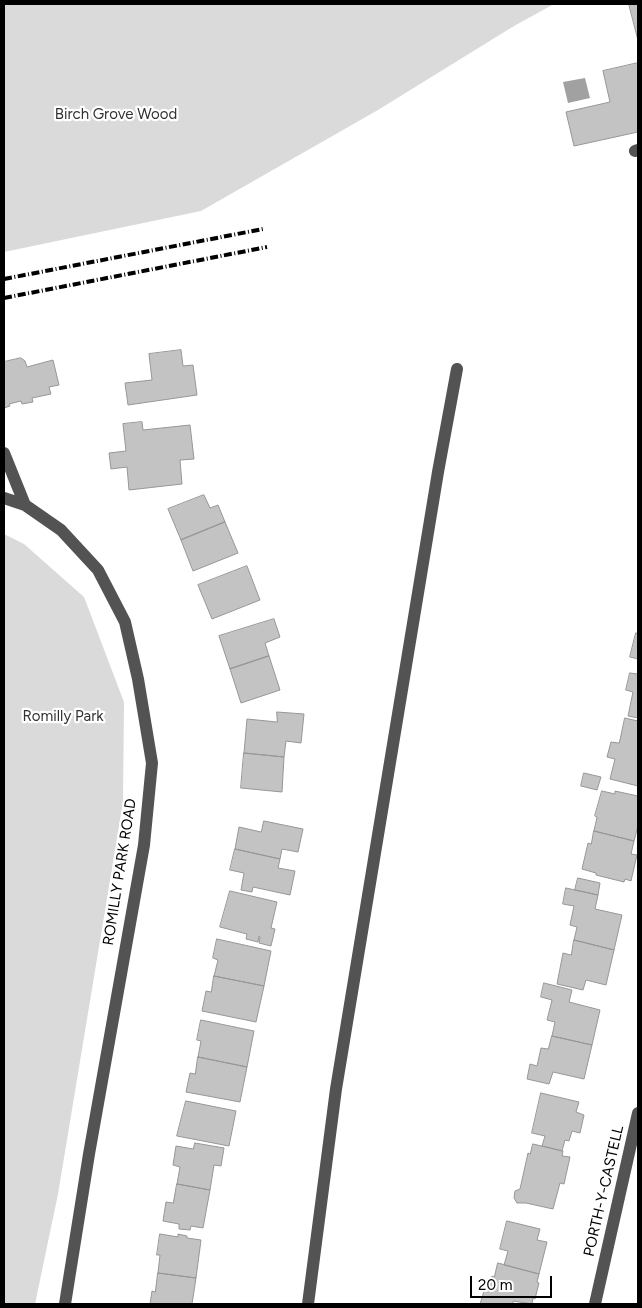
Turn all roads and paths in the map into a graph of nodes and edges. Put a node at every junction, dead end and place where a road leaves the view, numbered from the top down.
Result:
1 (457, 370) dead end
2 (4, 453) edge
3 (4, 498) edge
4 (25, 505) junction
5 (638, 1113) edge
6 (636, 1131) edge
7 (65, 1304) edge
8 (308, 1304) edge
9 (595, 1304) edge

1 - 8 street
2 - 4 street
3 - 4 street, ROMILLY PARK ROAD
4 - 7 street, ROMILLY PARK ROAD
5 - 6 street, PORTH-Y-CASTELL
6 - 9 street, PORTH-Y-CASTELL

